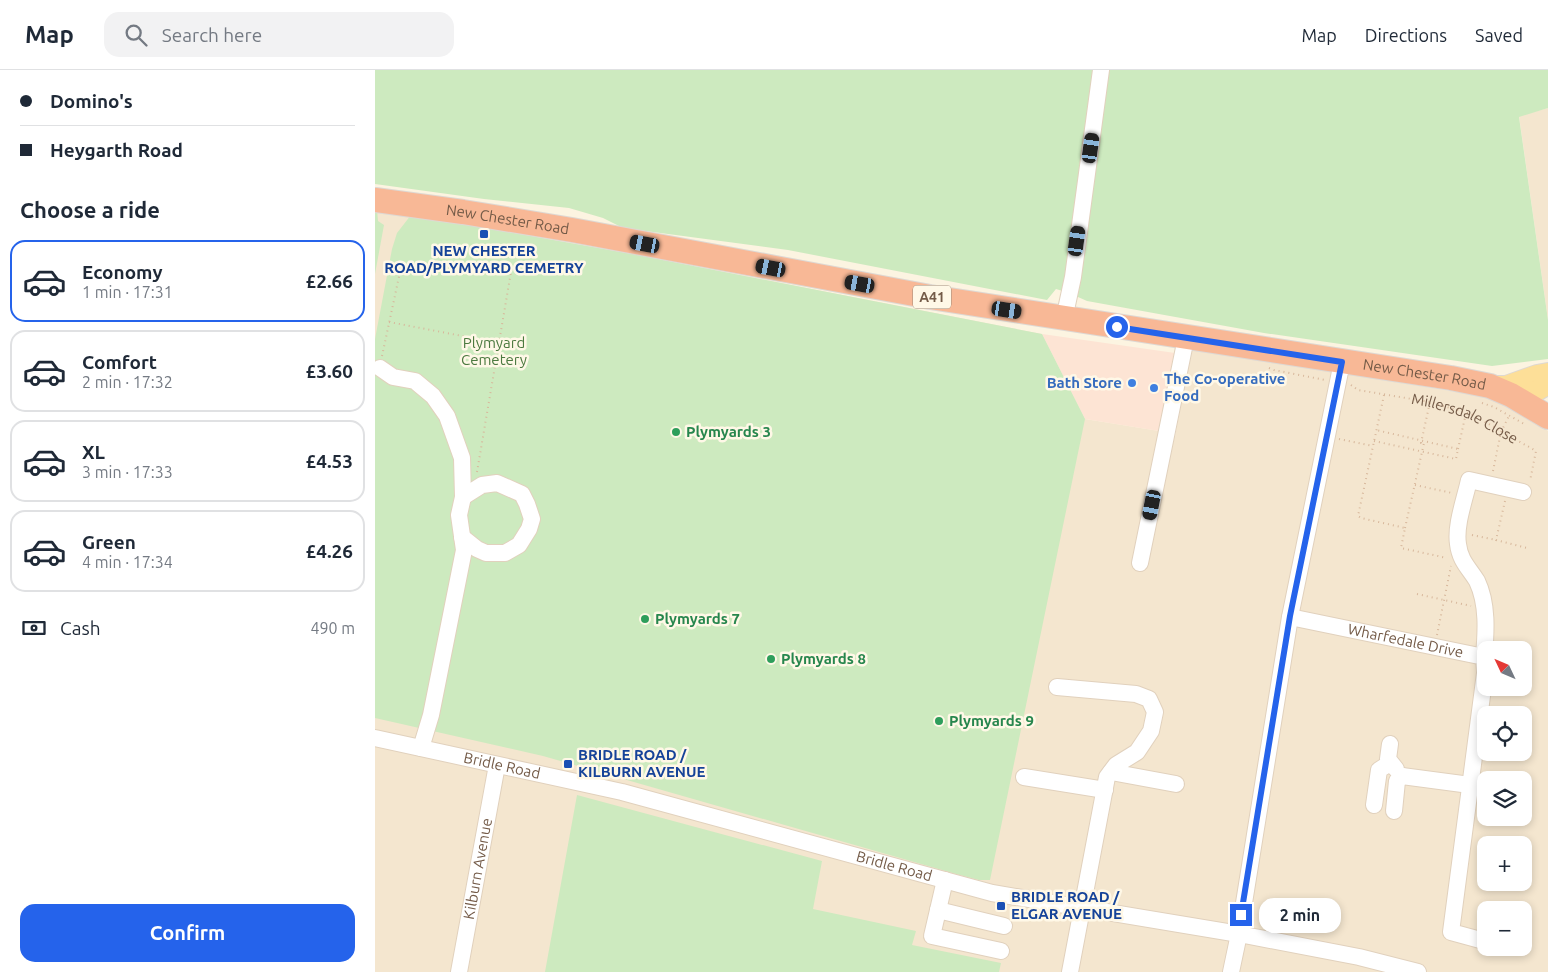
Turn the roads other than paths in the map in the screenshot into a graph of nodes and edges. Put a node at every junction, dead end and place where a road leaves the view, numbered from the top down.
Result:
1 (1101, 70) edge
2 (375, 200) edge
3 (1065, 319) junction
4 (1186, 338) junction
5 (380, 368) road end
6 (1345, 373) junction
7 (1548, 373) edge
8 (1548, 384) edge
9 (1490, 386) junction
10 (1514, 408) junction
11 (1548, 417) edge
12 (1515, 491) road end
13 (469, 493) junction
14 (462, 537) junction
15 (1140, 563) dead end
16 (1290, 616) junction
17 (1485, 641) edge
18 (1477, 656) edge
19 (1057, 687) dead end
20 (1482, 696) edge
21 (375, 738) edge
22 (1390, 744) dead end
23 (421, 748) junction
24 (1389, 763) junction
25 (497, 765) junction
26 (1111, 772) junction
27 (1402, 776) junction
28 (1024, 777) dead end
29 (1176, 784) dead end
30 (1470, 785) junction
31 (1105, 790) junction
32 (1373, 805) dead end
33 (1394, 811) dead end
34 (945, 880) junction
35 (1083, 909) junction
36 (938, 910) junction
37 (1004, 926) dead end
38 (1239, 934) junction
39 (1477, 939) edge
40 (1001, 951) dead end
41 (459, 972) edge
42 (1070, 972) edge
43 (1231, 972) edge
44 (1418, 972) edge

1 - 3 street
2 - 3 highway, New Chester Road / A41
3 - 4 highway, New Chester Road / A41
4 - 6 highway, New Chester Road / A41
4 - 15 street
5 - 13 street
6 - 9 highway, New Chester Road / A41
6 - 16 street
7 - 9 main road
8 - 10 main road
9 - 10 highway, New Chester Road / A41
10 - 11 highway, New Chester Road / A41
12 - 17 street
13 - 14 street
13 - 14 street
14 - 23 street
16 - 18 street, Wharfedale Drive
16 - 38 street
19 - 26 street
20 - 30 street, Wharfedale Drive
21 - 23 street, Bridle Road
22 - 24 street
23 - 25 street, Bridle Road
24 - 27 street
24 - 32 street
25 - 34 street, Bridle Road
25 - 41 street, Kilburn Avenue
26 - 29 street
26 - 31 street
27 - 30 street
27 - 33 street
28 - 31 street
30 - 39 street, Wharfedale Drive
31 - 35 street
34 - 35 street, Bridle Road
34 - 36 street
35 - 38 street, Bridle Road
35 - 42 street
36 - 37 street
36 - 40 street
38 - 43 street
38 - 44 street, Bridle Road

